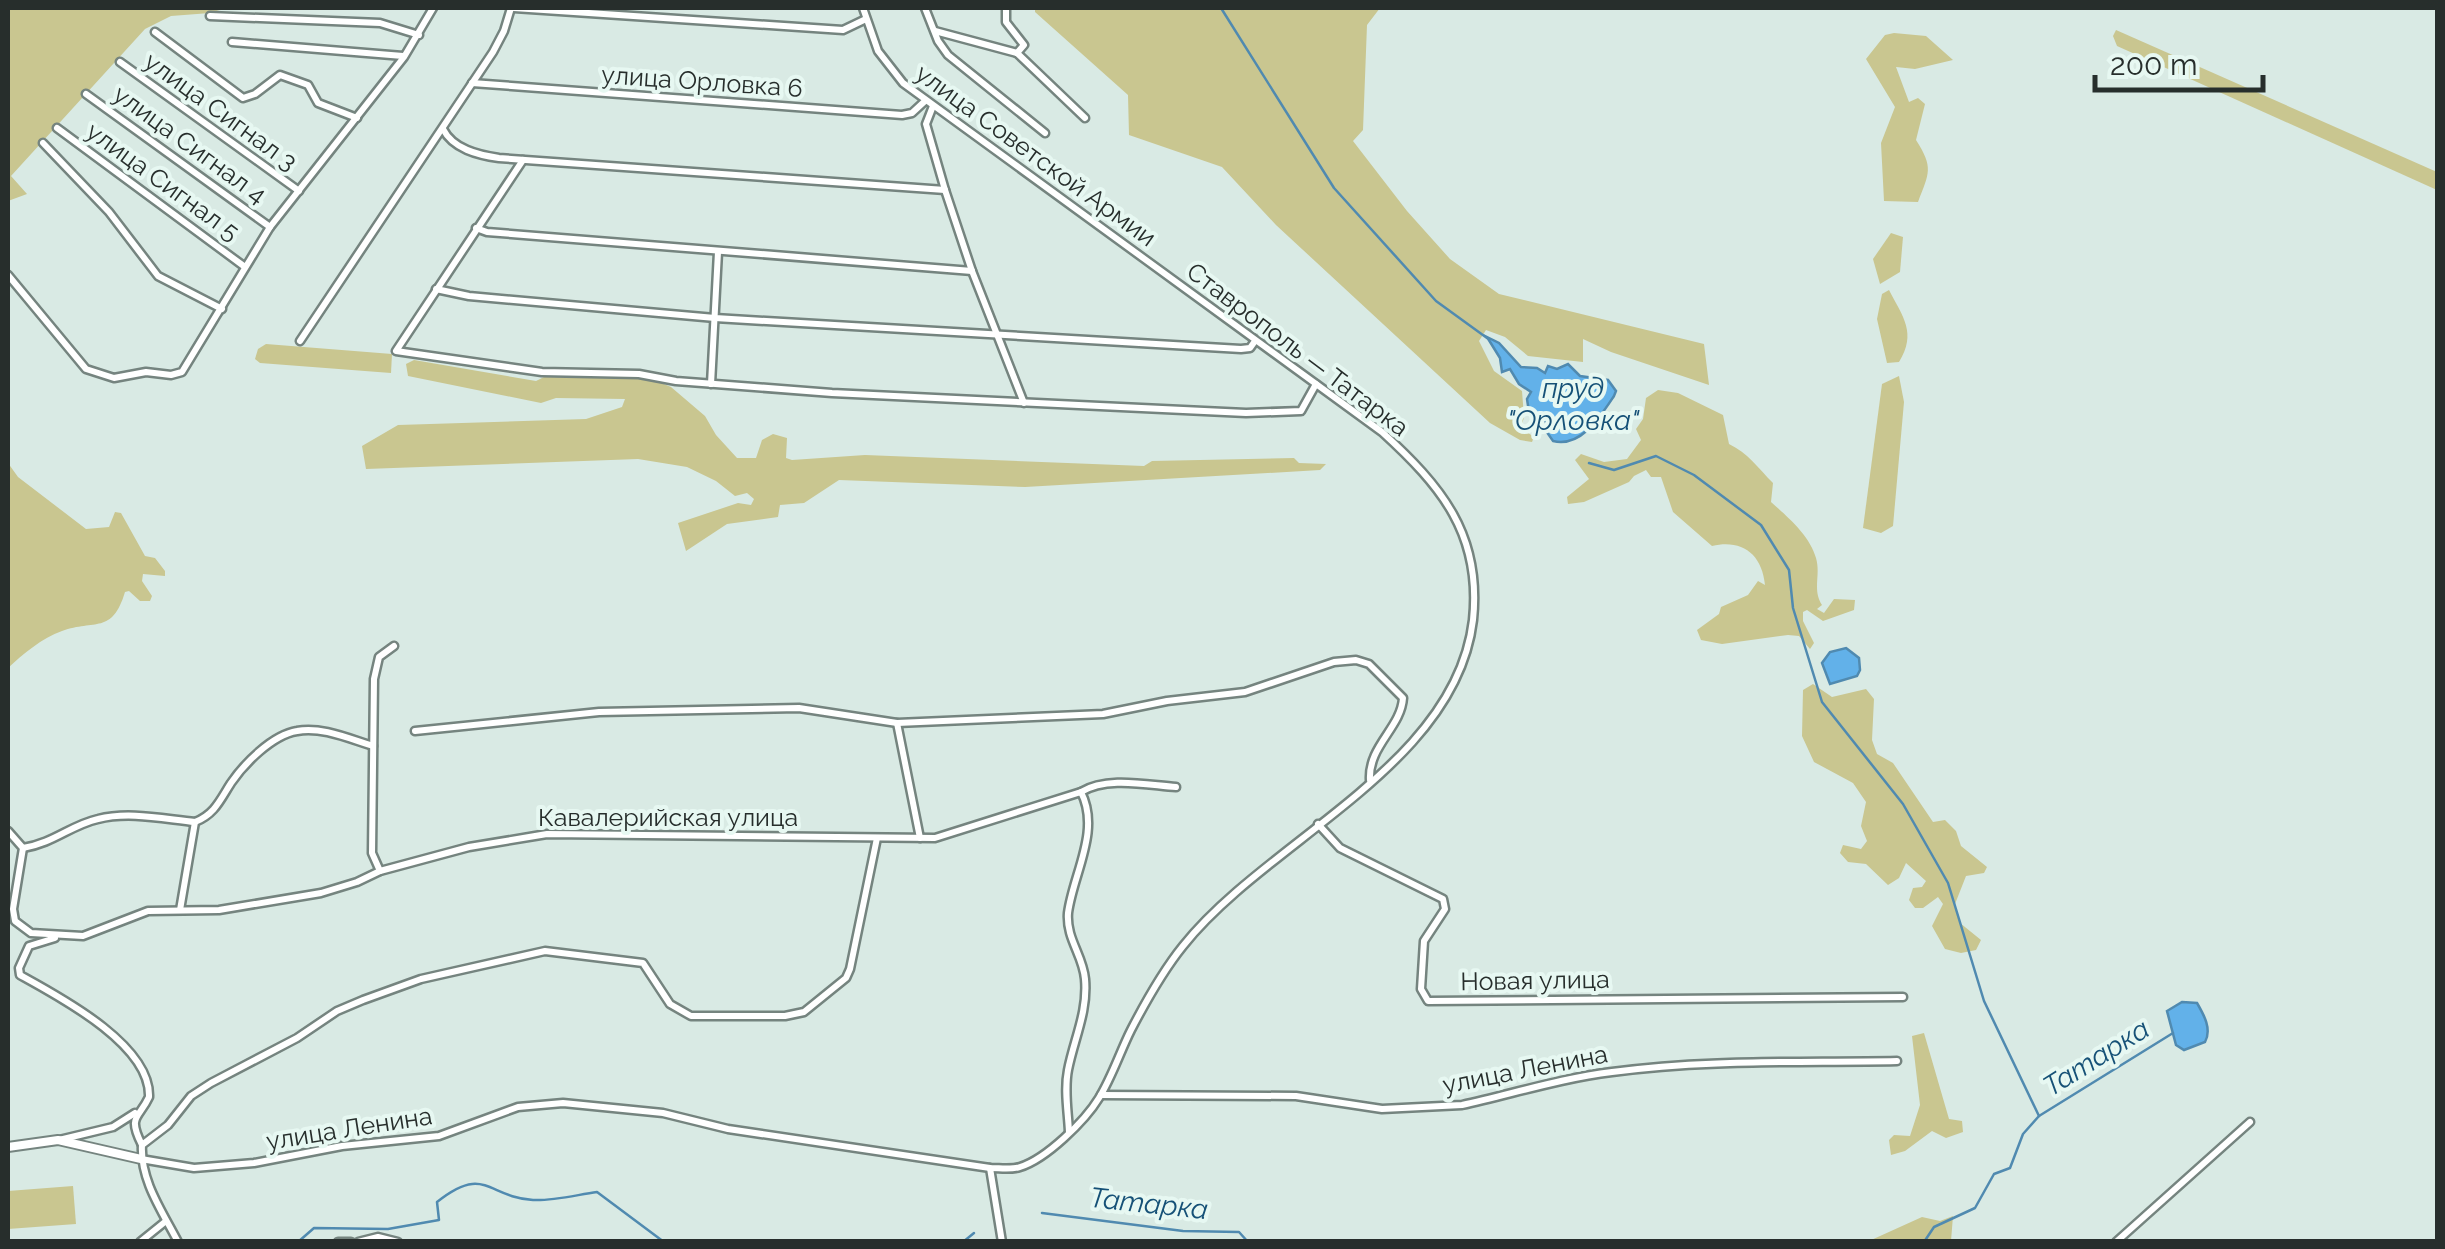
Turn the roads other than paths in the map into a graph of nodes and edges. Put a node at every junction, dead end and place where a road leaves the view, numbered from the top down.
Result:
1 (434, 8) edge
2 (512, 8) edge
3 (863, 8) edge
4 (925, 8) edge
5 (1006, 8) edge
6 (210, 16) dead end
7 (866, 19) junction
8 (934, 31) junction
9 (155, 32) dead end
10 (419, 35) junction
11 (232, 42) dead end
12 (1017, 53) junction
13 (404, 56) junction
14 (120, 62) dead end
15 (472, 82) junction
16 (86, 94) dead end
17 (929, 104) junction
18 (912, 113) junction
19 (357, 118) junction
20 (1085, 118) dead end
21 (926, 124) junction
22 (58, 128) dead end
23 (442, 128) junction
24 (1045, 133) dead end
25 (43, 143) dead end
26 (523, 160) junction
27 (945, 190) junction
28 (299, 191) junction
29 (270, 227) junction
30 (476, 228) junction
31 (718, 252) junction
32 (245, 266) junction
33 (972, 271) junction
34 (8, 275) edge
35 (1165, 276) joint
36 (436, 289) junction
37 (222, 309) junction
38 (715, 318) junction
39 (996, 335) junction
40 (300, 340) dead end
41 (1255, 341) junction
42 (711, 384) junction
43 (1316, 384) junction
44 (1024, 403) junction
45 (394, 646) dead end
46 (897, 723) junction
47 (415, 732) dead end
48 (373, 746) junction
49 (1370, 781) junction
50 (1176, 787) dead end
51 (1081, 792) junction
52 (195, 822) junction
53 (1318, 824) junction
54 (8, 831) edge
55 (877, 838) junction
56 (920, 838) junction
57 (24, 848) junction
58 (380, 870) junction
59 (180, 910) junction
60 (64, 937) junction
61 (1903, 997) dead end
62 (1897, 1061) dead end
63 (1101, 1095) junction
64 (136, 1112) junction
65 (2250, 1122) dead end
66 (1069, 1132) junction
67 (58, 1140) junction
68 (142, 1145) junction
69 (8, 1147) edge
70 (141, 1159) junction
71 (990, 1168) junction
72 (166, 1220) junction
73 (140, 1242) edge
74 (178, 1242) edge
75 (338, 1242) edge
76 (355, 1242) edge
77 (398, 1242) edge
78 (1002, 1242) edge
79 (2116, 1242) edge

1 - 10 street
2 - 7 street
2 - 15 street
3 - 7 street, улица Советской Армии
4 - 8 street
5 - 12 street
6 - 10 street
7 - 17 street, улица Советской Армии
8 - 12 street
8 - 24 street
9 - 19 street
10 - 13 street
11 - 13 street
12 - 20 street
13 - 19 street
14 - 28 street, улица Сигнал 3
15 - 18 street, улица Орловка 6
15 - 23 street
16 - 29 street, улица Сигнал 4
17 - 18 street
17 - 21 street
17 - 35 street, улица Советской Армии
18 - 21 street
19 - 28 street
21 - 27 street
22 - 32 street, улица Сигнал 5
23 - 26 street
23 - 40 street
25 - 37 street
26 - 27 street
26 - 30 street
27 - 33 street
28 - 29 street
29 - 32 street
30 - 31 street
30 - 36 street
31 - 33 street
31 - 38 street
32 - 37 street
33 - 39 street
34 - 37 street
35 - 41 street, Ставрополь — Татарка
36 - 38 street
36 - 42 street
38 - 39 street
38 - 42 street
39 - 41 street
39 - 44 street
41 - 43 street, Ставрополь — Татарка
42 - 44 street
43 - 44 street
43 - 49 street, Ставрополь — Татарка
45 - 48 street
46 - 47 street
46 - 49 street
46 - 56 street
48 - 52 street
48 - 58 street
49 - 53 street, Ставрополь — Татарка
50 - 51 street, Кавалерийская улица
51 - 56 street, Кавалерийская улица
51 - 66 street
52 - 57 street
52 - 59 street
53 - 61 street, Новая улица
53 - 63 street, Ставрополь — Татарка
54 - 57 street
55 - 56 street, Кавалерийская улица
55 - 58 street, Кавалерийская улица
55 - 68 street
57 - 60 street
58 - 59 street, Кавалерийская улица
59 - 60 street, Кавалерийская улица
60 - 64 street, Кавалерийская улица
62 - 63 street, улица Ленина
63 - 66 street, Ставрополь — Татарка
64 - 67 street
64 - 68 street
65 - 79 street
66 - 71 street, Ставрополь — Татарка
67 - 69 street, улица Ленина
67 - 70 street, улица Ленина
68 - 70 street
70 - 71 street, улица Ленина
70 - 72 street
71 - 78 street
72 - 73 street
72 - 74 street
75 - 76 street
76 - 77 street

